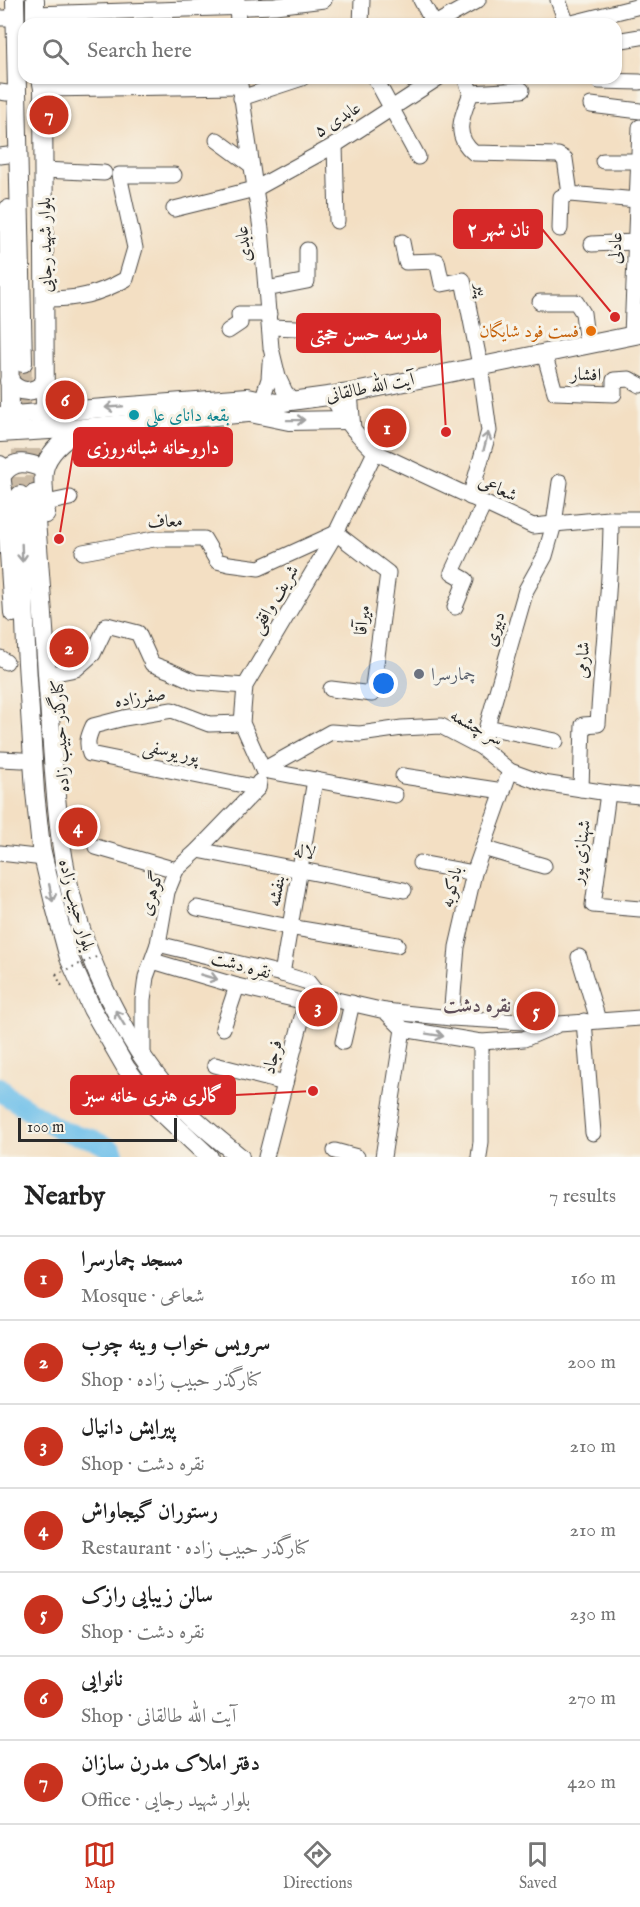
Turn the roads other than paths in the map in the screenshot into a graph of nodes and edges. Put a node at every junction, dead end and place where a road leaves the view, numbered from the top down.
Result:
1 (324, 0) edge
2 (362, 0) edge
3 (421, 0) edge
4 (478, 0) edge
5 (558, 0) edge
6 (237, 4) edge
7 (640, 6) edge
8 (10, 12) edge
9 (35, 13) edge
10 (361, 18) edge
11 (431, 18) edge
12 (445, 18) edge
13 (566, 18) edge
14 (592, 18) edge
15 (640, 37) edge
16 (622, 40) edge
17 (17, 55) junction
18 (622, 82) edge
19 (640, 82) edge
20 (40, 84) edge
21 (40, 84) edge
22 (107, 84) edge
23 (265, 84) edge
24 (379, 84) edge
25 (428, 84) edge
26 (467, 84) edge
27 (240, 88) edge
28 (522, 90) dead end
29 (3, 92) edge
30 (471, 93) junction
31 (591, 105) dead end
32 (392, 107) junction
33 (640, 111) edge
34 (640, 127) edge
35 (217, 140) dead end
36 (335, 145) junction
37 (4, 155) edge
38 (418, 157) dead end
39 (603, 161) dead end
40 (638, 161) junction
41 (251, 165) junction
42 (44, 170) junction
43 (104, 173) dead end
44 (174, 175) dead end
45 (255, 189) junction
46 (570, 194) junction
47 (637, 200) junction
48 (174, 209) dead end
49 (638, 218) edge
50 (337, 221) dead end
51 (560, 229) dead end
52 (402, 242) dead end
53 (635, 242) junction
54 (592, 243) dead end
55 (307, 250) dead end
56 (637, 276) edge
57 (266, 289) junction
58 (46, 299) junction
59 (540, 302) dead end
60 (4, 318) edge
61 (269, 320) junction
62 (297, 328) dead end
63 (228, 331) dead end
64 (636, 335) edge
65 (587, 345) junction
66 (271, 348) junction
67 (544, 353) junction
68 (480, 365) junction
69 (15, 371) edge
70 (45, 382) junction
71 (640, 385) edge
72 (341, 394) junction
73 (270, 404) junction
74 (45, 412) junction
75 (167, 412) junction
76 (5, 416) edge
77 (349, 426) junction
78 (82, 428) junction
79 (0, 433) edge
80 (375, 452) junction
81 (1, 470) edge
82 (44, 470) junction
83 (560, 482) dead end
84 (33, 497) junction
85 (70, 498) dead end
86 (477, 500) junction
87 (611, 519) junction
88 (640, 519) edge
89 (554, 524) junction
90 (336, 533) junction
91 (83, 552) dead end
92 (454, 607) dead end
93 (56, 673) junction
94 (245, 686) junction
95 (331, 689) dead end
96 (242, 723) junction
97 (487, 727) junction
98 (87, 741) joint
99 (556, 741) dead end
100 (481, 747) junction
101 (0, 759) edge
102 (22, 760) junction
103 (262, 770) junction
104 (510, 771) junction
105 (402, 776) dead end
106 (315, 780) junction
107 (258, 788) junction
108 (581, 789) junction
109 (503, 791) junction
110 (608, 794) junction
111 (395, 795) dead end
112 (640, 796) edge
113 (61, 845) junction
114 (96, 847) dead end
115 (483, 849) junction
116 (198, 850) junction
117 (0, 853) edge
118 (43, 853) junction
119 (420, 863) dead end
120 (544, 866) dead end
121 (176, 870) junction
122 (299, 870) junction
123 (474, 873) junction
124 (404, 890) dead end
125 (197, 908) dead end
126 (640, 909) edge
127 (289, 927) junction
128 (158, 944) junction
129 (397, 945) dead end
130 (176, 948) junction
131 (579, 957) dead end
132 (153, 961) junction
133 (171, 966) junction
134 (282, 974) junction
135 (237, 986) junction
136 (312, 999) junction
137 (352, 1003) junction
138 (385, 1011) junction
139 (451, 1018) junction
140 (640, 1018) edge
141 (591, 1021) junction
142 (560, 1024) junction
143 (223, 1028) dead end
144 (403, 1029) junction
145 (343, 1042) dead end
146 (481, 1042) junction
147 (143, 1057) junction
148 (215, 1065) dead end
149 (285, 1083) junction
150 (593, 1133) dead end
151 (335, 1151) dead end
152 (209, 1157) edge
153 (240, 1157) edge
154 (266, 1157) edge
155 (357, 1157) edge
156 (382, 1157) edge
157 (478, 1157) edge

1 - 6 street
2 - 10 street
3 - 11 street
4 - 12 street
5 - 13 street
6 - 9 street
7 - 14 street
8 - 17 main road, بلوار شهید رجایی
15 - 16 street
17 - 29 main road, بلوار شهید رجایی
17 - 69 main road, بلوار شهید رجایی
18 - 19 street
20 - 69 main road, بلوار شهید رجایی
21 - 42 main road, بلوار شهید رجایی
22 - 27 street
23 - 27 street
24 - 32 street
25 - 32 street, عابدی ۵
26 - 30 street
27 - 41 street, عابدی
28 - 30 street
29 - 37 main road, بلوار شهید رجایی
30 - 46 street
31 - 33 street
32 - 36 street, عابدی ۵
32 - 38 street
34 - 40 street, عادلی
35 - 41 street
36 - 45 street, عابدی ۵
36 - 50 street
37 - 60 main road, بلوار شهید رجایی
39 - 40 street
40 - 47 street, عادلی
41 - 45 street, عابدی
42 - 43 street
42 - 58 main road, بلوار شهید رجایی
44 - 58 street
45 - 48 street, عابدی ۵
45 - 57 street, عابدی
46 - 47 street
46 - 51 street
47 - 49 street, عادلی
49 - 53 street, عادلی
52 - 68 street, پیر
53 - 54 street
53 - 56 street, عادلی
55 - 57 street
56 - 64 street, عادلی
57 - 61 street, عابدی
58 - 70 main road, بلوار شهید رجایی
59 - 65 street
60 - 69 main road, بلوار شهید رجایی
61 - 62 street
61 - 63 street
61 - 66 street, عابدی
64 - 65 main road, آیت الله طالقانی
65 - 67 main road, آیت الله طالقانی
66 - 73 street
66 - 73 street, عابدی
67 - 68 main road, آیت الله طالقانی
67 - 71 street, افشار
68 - 72 main road, آیت الله طالقانی
86 -> 68 street
69 - 70 main road
69 - 76 main road, بلوار شهید رجایی
70 - 74 main road, بلوار شهید رجایی
72 - 73 main road, آیت الله طالقانی
72 - 77 street, شعاعی
73 - 75 main road, آیت الله طالقانی
73 -> 77 main road
75 -> 74 main road, آیت الله طالقانی
74 - 76 main road, آیت الله طالقانی
75 - 78 main road, آیت الله طالقانی
77 - 80 street, شعاعی
78 - 79 main road, آیت الله طالقانی
78 - 82 main road
80 - 86 street, شعاعی
80 - 90 street, شریف واقفی
81 - 82 main road
81 - 102 main road
82 - 84 main road, کنارگذر حبیب زاده
83 - 89 street, دبیری
84 - 85 street
84 - 93 main road, کنارگذر حبیب زاده
84 - 113 main road, بلوار حبیب زاده
84 -> 118 main road, بلوار حبیب زاده
86 - 89 street, شعاعی
86 - 92 street
87 - 88 street, شعاعی
87 - 89 street, شعاعی
87 - 108 street, شارمی
89 - 97 street, دبیری
90 - 91 street, معاف
90 - 94 street, شریف واقفی
90 - 95 street, میرآقا
93 - 94 street
93 - 113 main road, کنارگذر حبیب زاده
94 - 96 street, شریف واقفی
96 - 98 street, صفرزاده
96 - 103 street, شریف واقفی
97 - 99 street
97 - 100 street, دبیری
98 - 107 street, پور یوسفی
100 - 103 street, سر چشمه
100 - 104 street, سر چشمه
101 - 102 street
102 - 118 main road
103 - 106 street
103 - 107 street
104 - 108 street, سر چشمه
104 - 109 street, بادکوبه
105 - 109 street
106 - 111 street
106 - 122 street, بنفشه
107 - 116 street, گوهری
108 - 110 street, سر چشمه
109 - 115 street, بادکوبه
110 - 112 street, سر چشمه
110 - 126 street, شهنازی پور
147 -> 113 main road, بلوار حبیب زاده
114 - 121 street
115 - 120 street
115 - 123 street, بادکوبه
116 - 121 street, گوهری
116 - 122 street, لاله
117 - 118 street
118 -> 152 main road, بلوار حبیب زاده
119 - 123 street
121 - 128 street, گوهری
122 - 124 street, لاله
122 - 127 street, بنفشه
123 - 139 street, بادکوبه
125 - 127 street
127 - 129 street
127 - 134 street, بنفشه
128 - 130 street, نقره دشت
128 - 132 street, گوهری
130 - 133 street
130 - 134 street, نقره دشت
131 - 141 street
132 - 133 street, نقره دشت
132 - 147 street, گوهری
133 -> 135 street, نقره دشت
134 - 136 street, نقره دشت
135 - 136 street, نقره دشت
135 - 143 street
136 - 137 street, نقره دشت
136 - 149 street, فرجاد
137 - 138 street, نقره دشت
137 - 145 street
138 - 139 street, نقره دشت
138 - 144 street
139 - 142 street, نقره دشت
140 - 141 street, نقره دشت
141 - 142 street, نقره دشت
141 - 150 street
142 - 146 street, نقره دشت
144 -> 146 street, نقره دشت
144 - 156 street
146 - 157 street
147 - 153 main road, بلوار حبیب زاده
148 - 149 street
149 - 154 street, فرجاد
151 - 155 street

